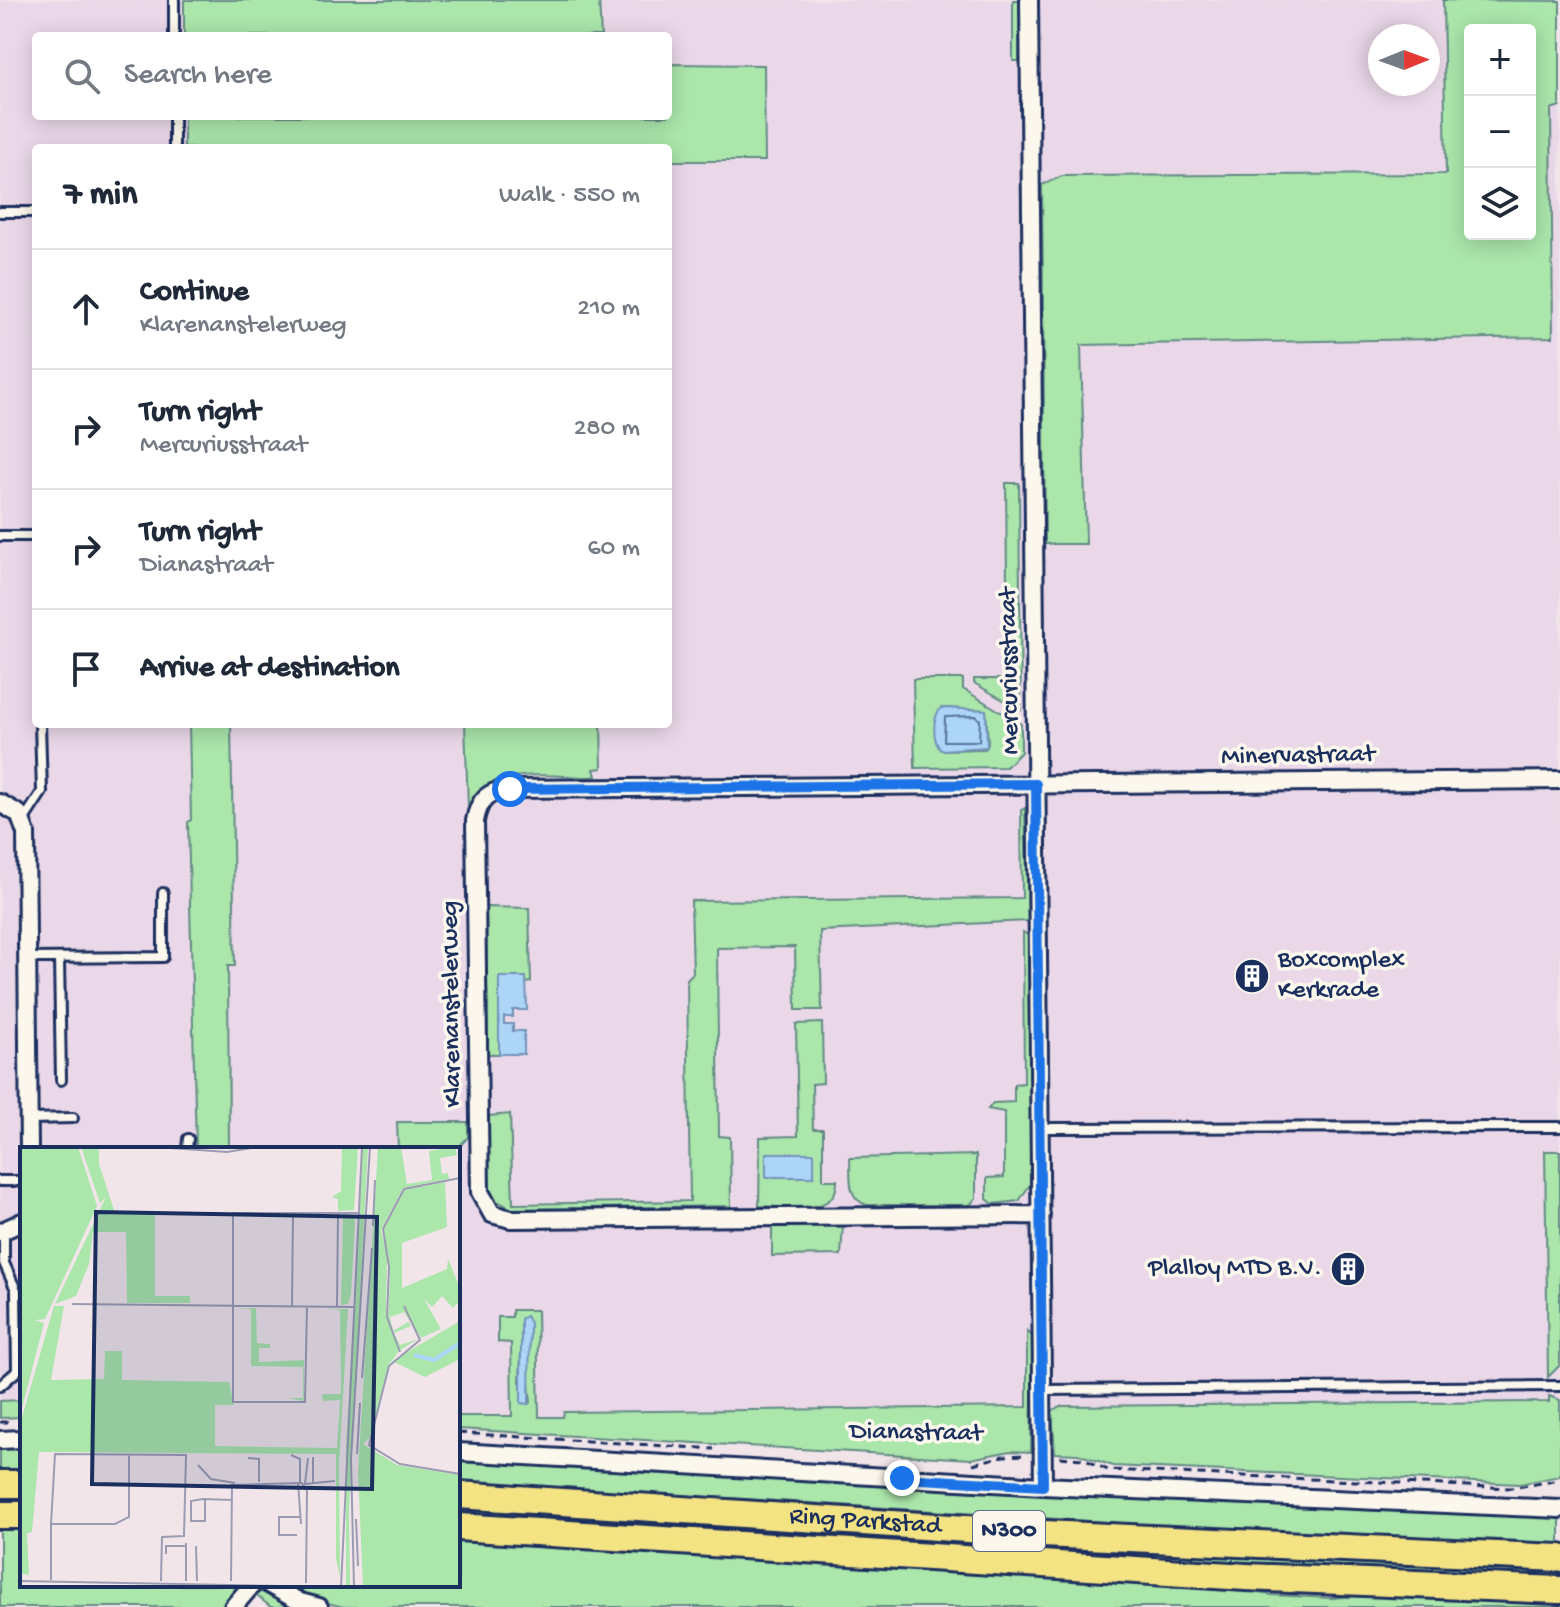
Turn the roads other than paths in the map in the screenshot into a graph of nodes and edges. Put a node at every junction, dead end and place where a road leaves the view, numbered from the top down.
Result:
1 (174, 0) edge
2 (1029, 0) edge
3 (174, 32) edge
4 (174, 120) edge
5 (174, 144) edge
6 (0, 212) edge
7 (32, 212) edge
8 (0, 536) edge
9 (32, 536) edge
10 (40, 728) edge
11 (1560, 780) edge
12 (1036, 784) junction
13 (0, 803) edge
14 (23, 821) junction
15 (163, 893) dead end
16 (27, 958) junction
17 (59, 958) junction
18 (61, 1080) dead end
19 (73, 1118) dead end
20 (29, 1119) junction
21 (1560, 1127) edge
22 (1042, 1128) junction
23 (29, 1147) edge
24 (1041, 1215) junction
25 (20, 1223) edge
26 (2, 1232) edge
27 (2, 1263) edge
28 (0, 1386) edge
29 (1560, 1386) edge
30 (1042, 1390) junction
31 (20, 1439) edge
32 (0, 1440) edge
33 (460, 1452) edge
34 (1043, 1486) junction
35 (460, 1495) edge
36 (1560, 1509) edge
37 (460, 1527) edge
38 (1560, 1558) edge
39 (250, 1587) edge
40 (274, 1587) edge
41 (1560, 1590) edge
42 (233, 1607) edge
43 (319, 1607) edge

1 - 3 lane
2 - 12 street, Mercuriusstraat
4 - 5 lane
6 - 7 lane
8 - 9 lane
10 - 14 lane
11 - 12 street, Minervastraat
12 - 22 street, Mercuriusstraat
12 - 24 street, Klarenanstelerweg
13 - 14 street
14 - 16 street
15 - 17 lane
16 - 17 lane
16 - 20 street
17 - 18 lane
19 - 20 lane
20 - 23 street
21 - 22 lane
22 - 24 street, Mercuriusstraat
24 - 30 street, Mercuriusstraat
25 - 26 street
26 - 27 lane
27 - 28 lane
29 - 30 lane
30 - 34 street, Mercuriusstraat
31 - 32 street
33 - 34 street, Dianastraat
34 - 36 street, Dianastraat
35 - 38 highway, Ring Parkstad / N300
37 - 41 highway, Ring Parkstad / N300
39 - 42 street
40 - 43 street

